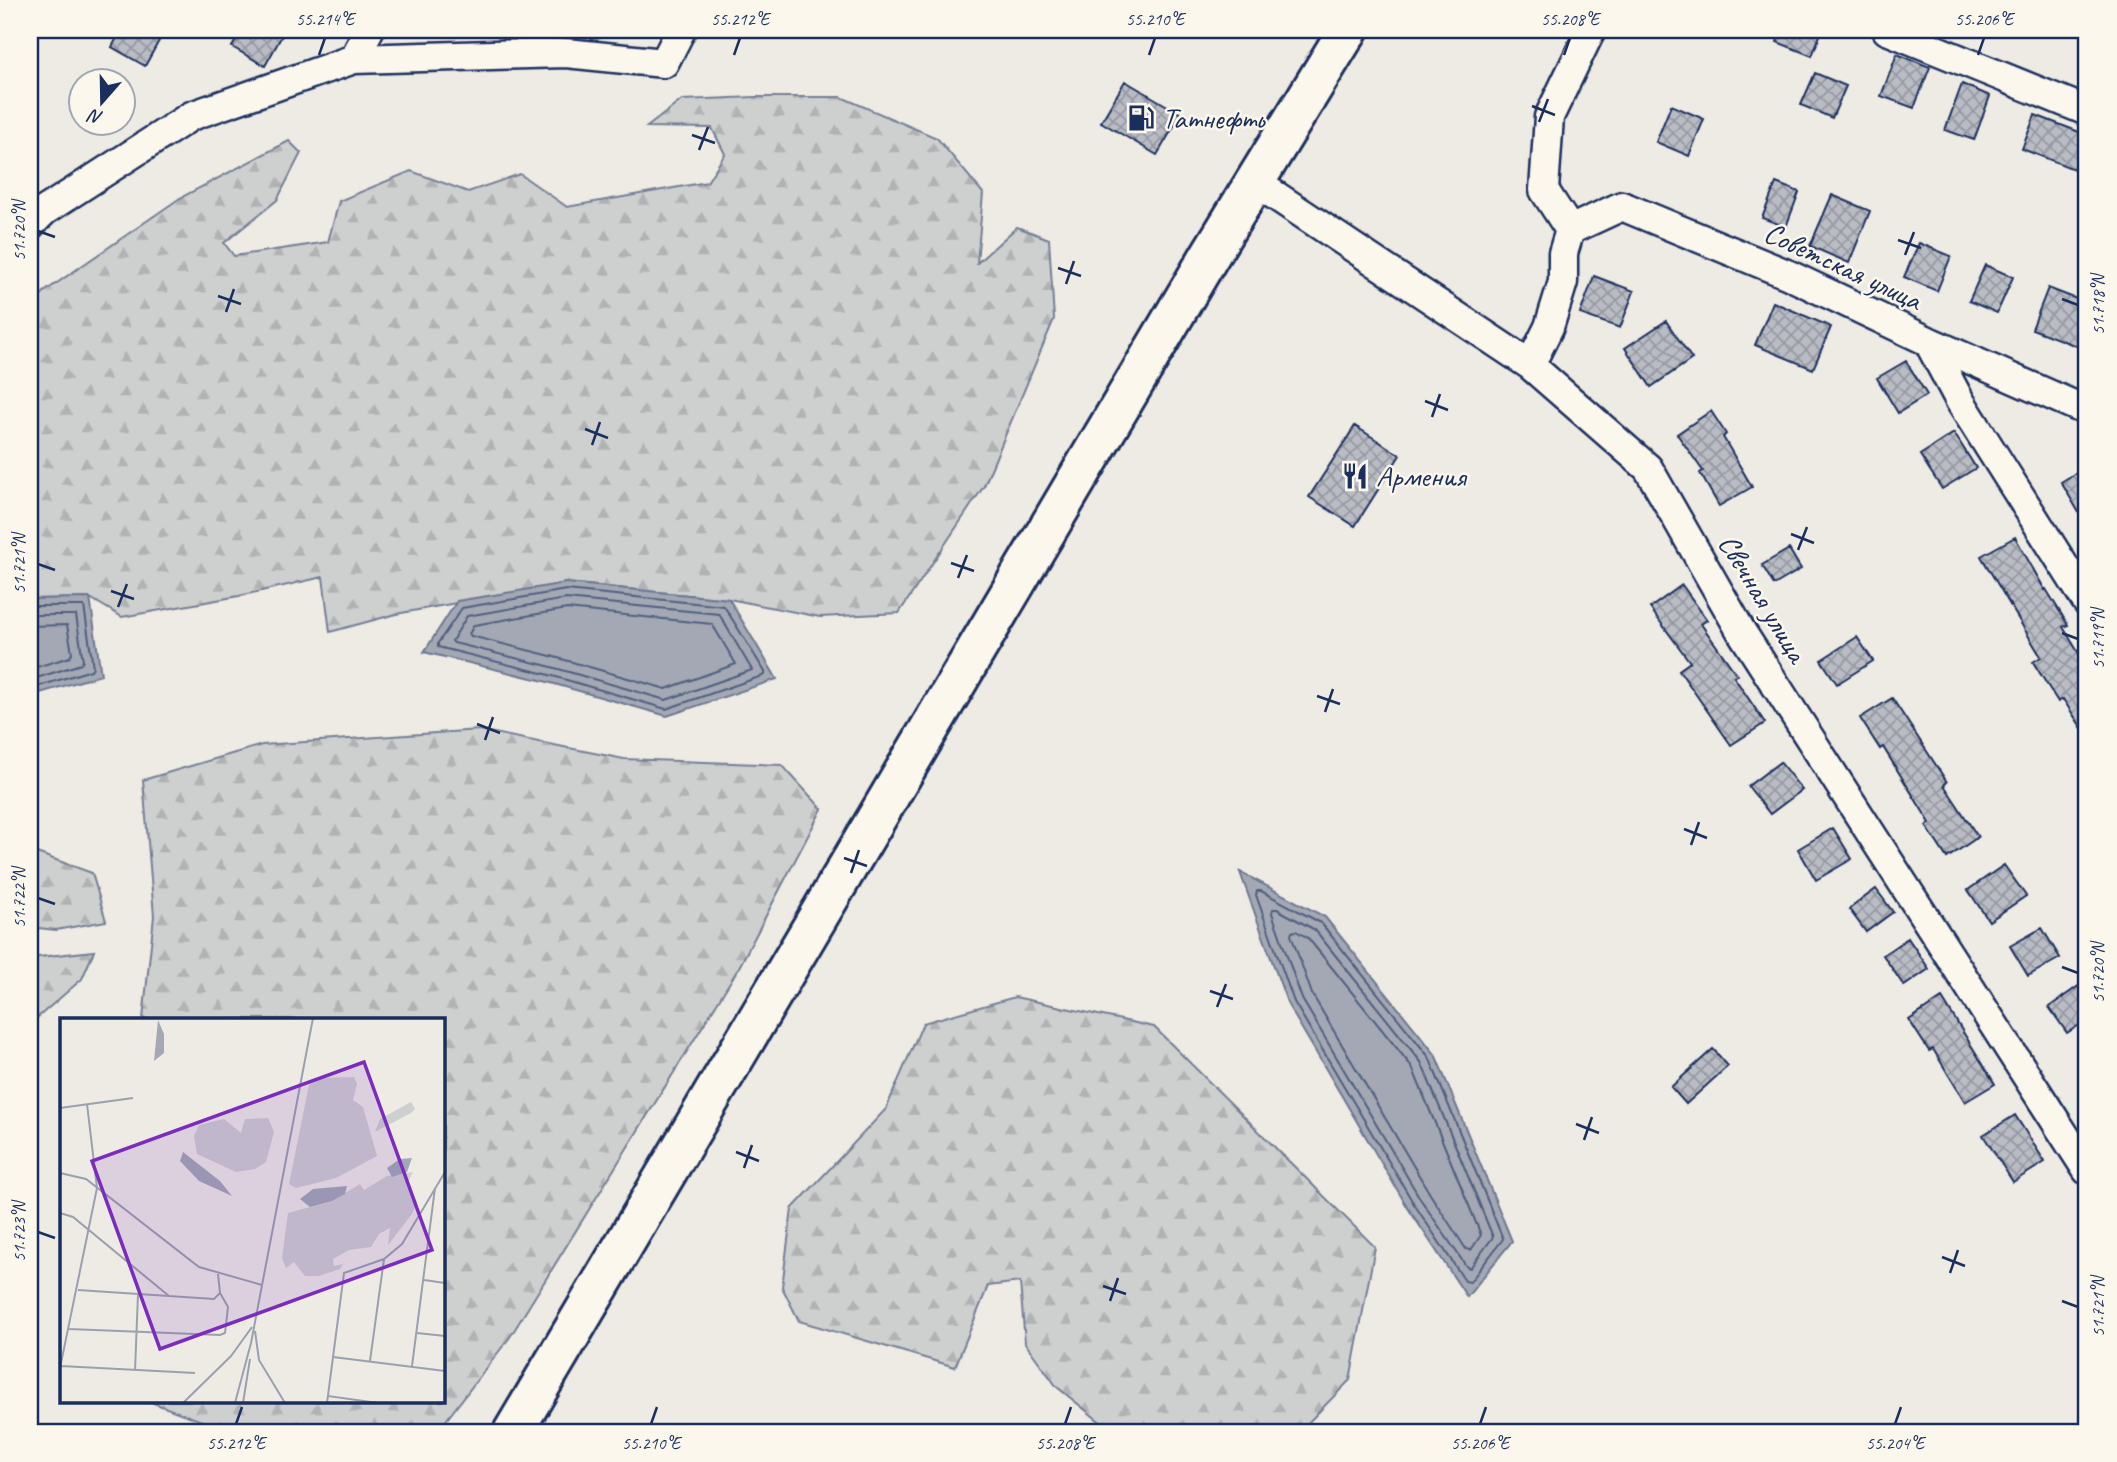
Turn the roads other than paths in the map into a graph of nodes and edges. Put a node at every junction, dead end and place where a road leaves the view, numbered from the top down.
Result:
1 (369, 30) edge
2 (681, 30) edge
3 (1348, 30) edge
4 (1591, 30) edge
5 (1887, 30) edge
6 (354, 59) junction
7 (2087, 111) edge
8 (1255, 181) junction
9 (30, 225) edge
10 (1570, 230) junction
11 (1928, 341) junction
12 (1530, 365) junction
13 (1996, 371) junction
14 (1961, 401) junction
15 (2087, 411) edge
16 (2087, 602) edge
17 (2087, 1170) edge
18 (513, 1432) edge

1 - 6 street
2 - 6 street
3 - 8 highway
4 - 10 street
5 - 7 street
6 - 9 street
8 - 12 street, Свечная улица
8 - 18 highway
10 - 11 street, Советская улица
10 - 12 street
11 - 13 street, Советская улица
11 - 14 street
12 - 17 street, Свечная улица
13 - 14 street
13 - 15 street, Советская улица
14 - 16 street

